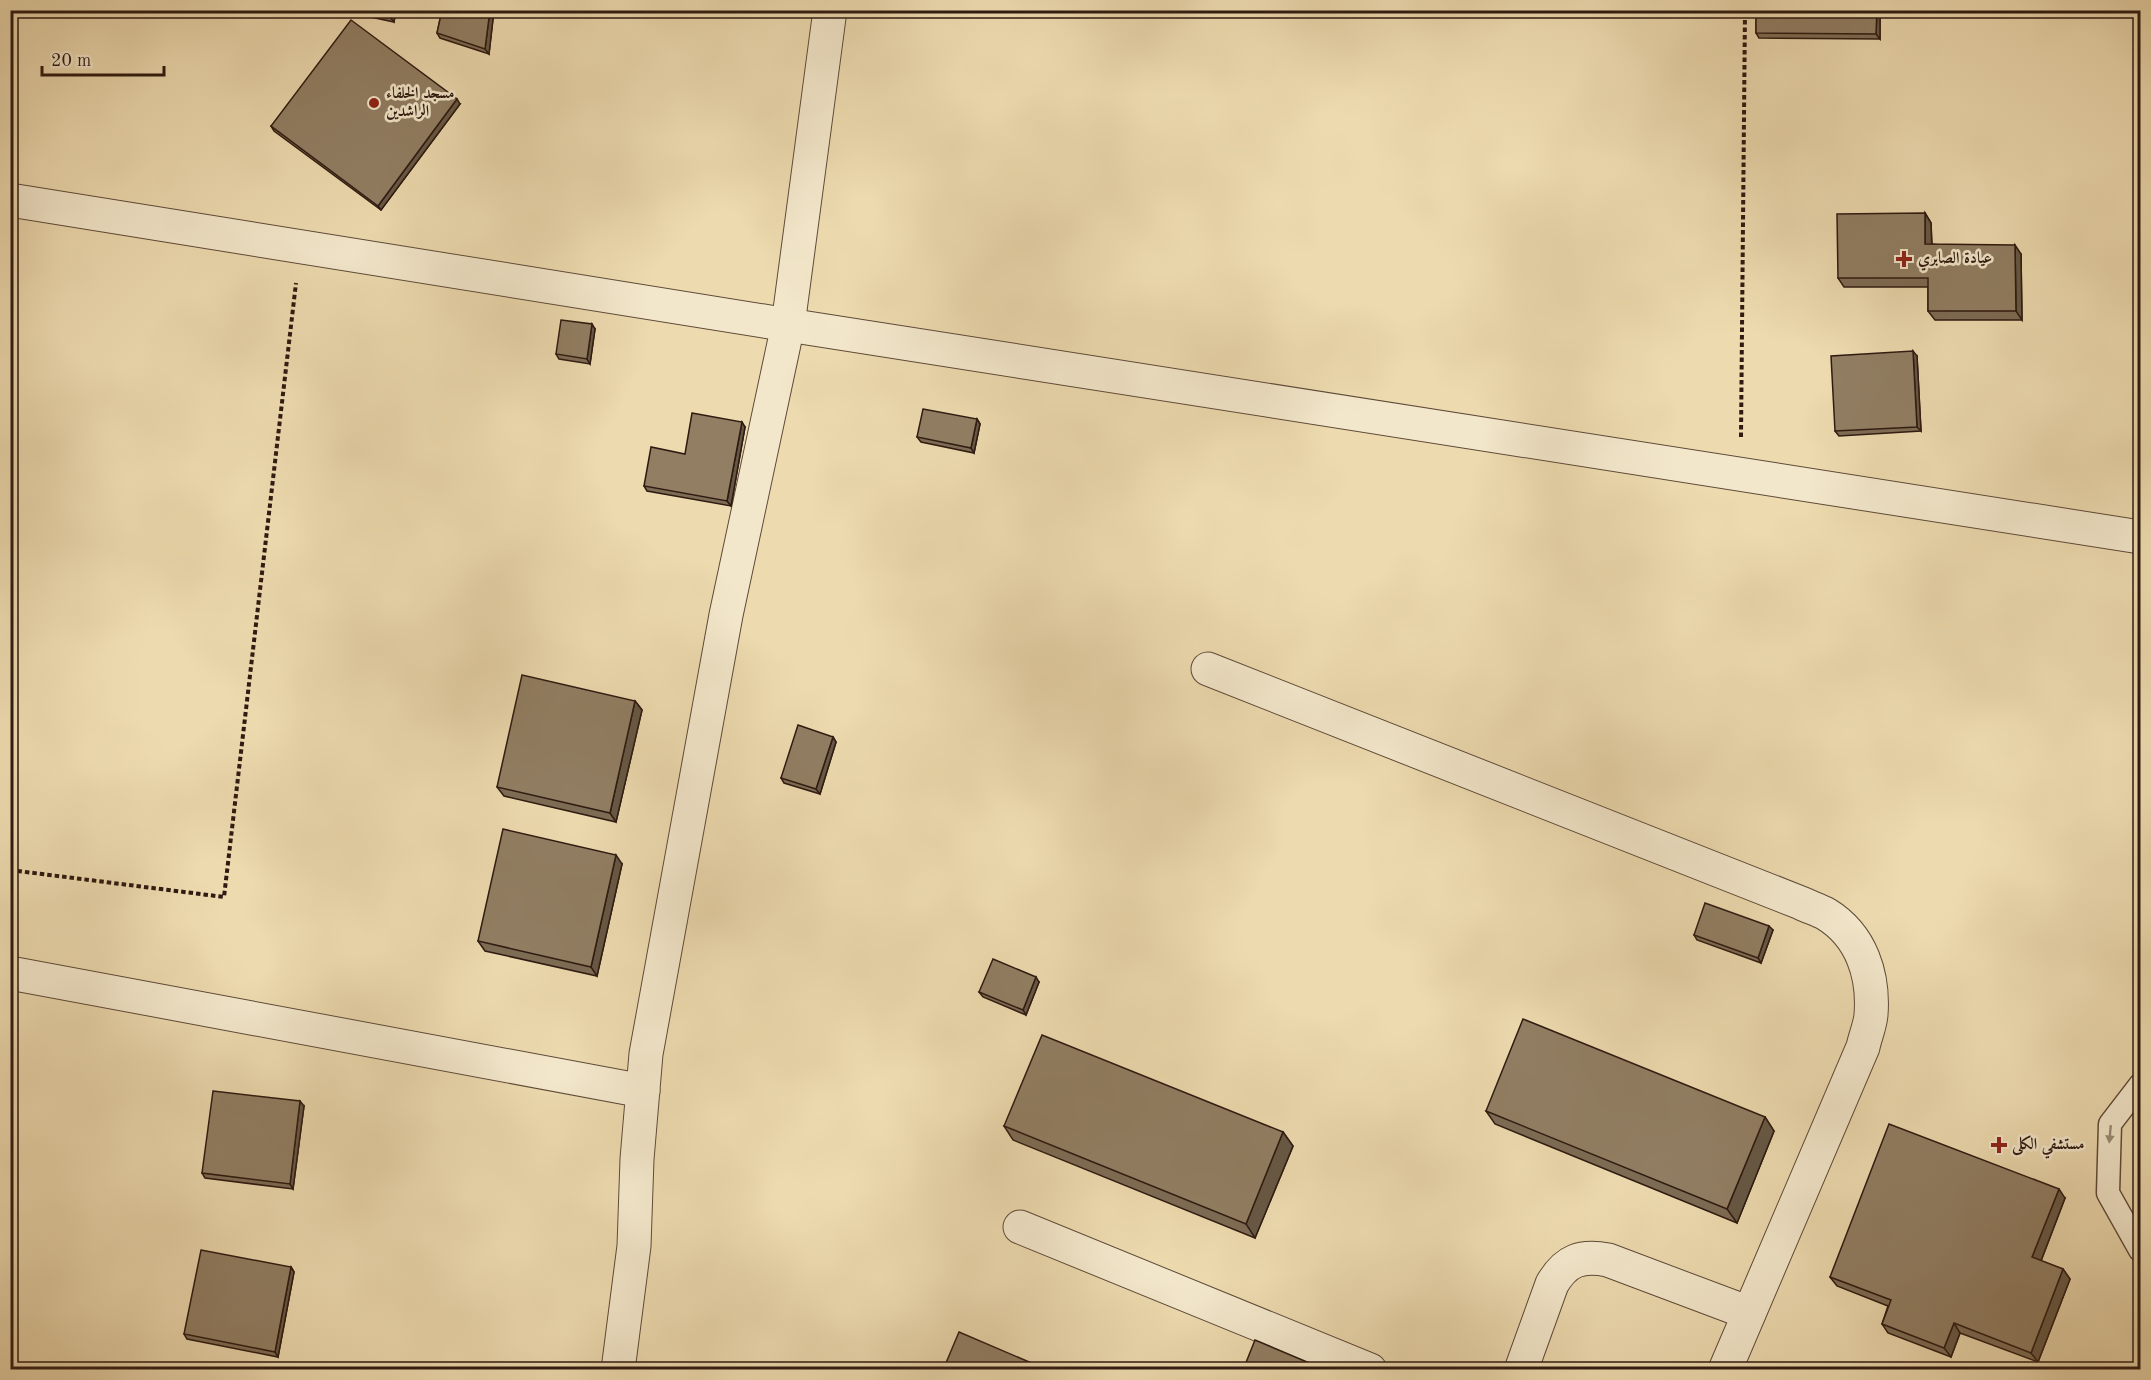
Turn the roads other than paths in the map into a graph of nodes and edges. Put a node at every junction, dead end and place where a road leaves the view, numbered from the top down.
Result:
1 (830, 10) edge
2 (10, 200) edge
3 (788, 325) junction
4 (2140, 537) edge
5 (1208, 669) dead end
6 (10, 973) edge
7 (2140, 1085) edge
8 (643, 1091) junction
9 (1020, 1227) dead end
10 (2140, 1250) edge
11 (1749, 1313) junction
12 (618, 1370) edge
13 (1370, 1370) edge
14 (1521, 1370) edge
15 (1725, 1370) edge

1 - 3 street
2 - 3 street
3 - 4 street
3 - 8 street
5 - 11 street
6 - 8 street
7 -> 10 lane
8 - 12 street
9 - 13 street
11 - 14 street
11 - 15 street

